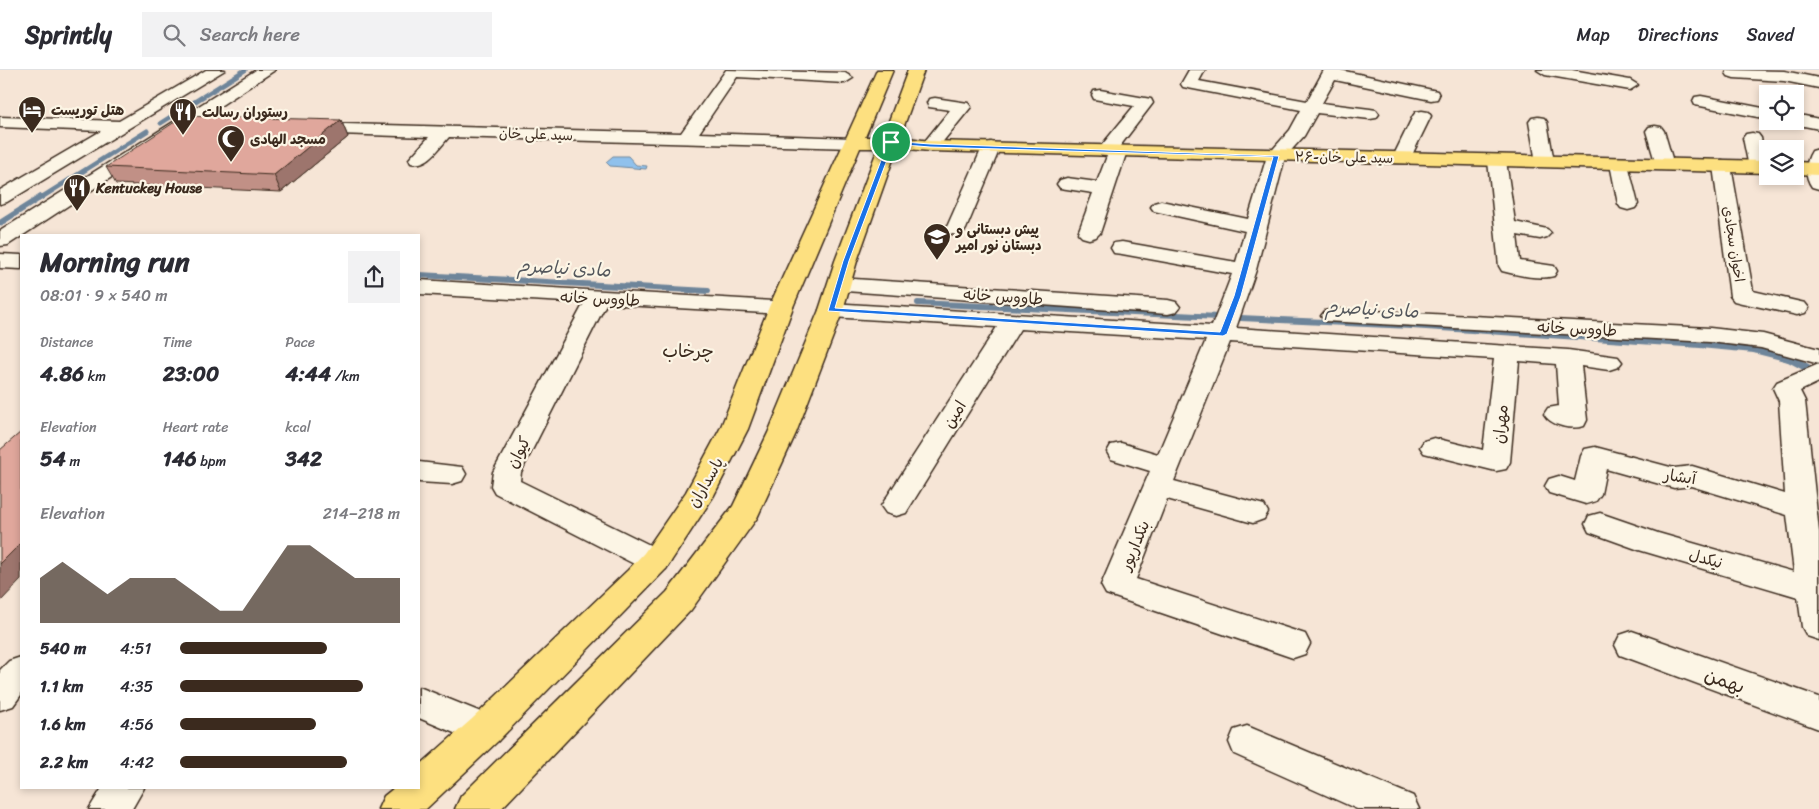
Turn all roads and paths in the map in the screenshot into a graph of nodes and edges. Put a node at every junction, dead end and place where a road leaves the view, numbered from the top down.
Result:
1 (217, 70) edge
2 (267, 70) edge
3 (885, 70) edge
4 (916, 70) edge
5 (1197, 70) edge
6 (1545, 70) edge
7 (734, 71) edge
8 (1331, 72) edge
9 (1734, 72) dead end
10 (845, 78) dead end
11 (1819, 83) edge
12 (1630, 85) dead end
13 (1100, 95) dead end
14 (1431, 95) dead end
15 (1702, 101) dead end
16 (935, 103) dead end
17 (1759, 112) edge
18 (1308, 113) junction
19 (1370, 114) dead end
20 (1422, 116) dead end
21 (1804, 121) edge
22 (1538, 122) dead end
23 (3, 124) edge
24 (181, 124) junction
25 (1819, 124) edge
26 (123, 126) junction
27 (215, 126) edge
28 (1338, 127) dead end
29 (294, 128) edge
30 (1655, 130) dead end
31 (444, 132) junction
32 (894, 132) junction
33 (857, 133) junction
34 (503, 134) junction
35 (686, 138) junction
36 (1752, 138) dead end
37 (930, 146) junction
38 (491, 148) dead end
39 (991, 148) junction
40 (1112, 151) junction
41 (1276, 156) junction
42 (1759, 156) edge
43 (418, 159) dead end
44 (1401, 159) junction
45 (1497, 161) junction
46 (1545, 162) junction
47 (1620, 164) junction
48 (1665, 165) junction
49 (1722, 166) junction
50 (1759, 167) edge
51 (1804, 168) edge
52 (1818, 169) edge
53 (1067, 184) dead end
54 (1102, 195) junction
55 (0, 198) edge
56 (1122, 202) dead end
57 (1628, 204) dead end
58 (1161, 207) dead end
59 (1256, 227) junction
60 (1505, 227) junction
61 (956, 229) dead end
62 (1540, 233) dead end
63 (1089, 234) dead end
64 (0, 240) edge
65 (1122, 248) dead end
66 (0, 261) edge
67 (20, 262) edge
68 (1245, 270) junction
69 (1546, 271) dead end
70 (420, 287) edge
71 (598, 298) junction
72 (835, 298) junction
73 (780, 307) junction
74 (1168, 307) dead end
75 (1797, 308) dead end
76 (1333, 316) dead end
77 (1012, 322) junction
78 (1223, 334) junction
79 (1507, 353) junction
80 (1568, 357) junction
81 (1819, 357) edge
82 (1609, 362) dead end
83 (1819, 372) edge
84 (1557, 414) dead end
85 (1434, 446) dead end
86 (1121, 452) dead end
87 (420, 472) edge
88 (452, 474) dead end
89 (1162, 477) junction
90 (1559, 486) dead end
91 (896, 506) dead end
92 (1801, 509) junction
93 (1253, 512) dead end
94 (1600, 524) dead end
95 (655, 561) junction
96 (1812, 589) junction
97 (1819, 627) edge
98 (1293, 644) dead end
99 (1632, 645) dead end
100 (20, 672) edge
101 (0, 696) edge
102 (420, 702) edge
103 (1819, 713) edge
104 (485, 730) junction
105 (1247, 742) dead end
106 (124, 789) edge
107 (109, 809) edge
108 (398, 809) edge
109 (475, 809) edge
110 (1399, 809) edge

1 - 26 street
2 - 24 street
3 - 33 main road, پاسداران
4 - 32 main road
5 - 18 street
6 - 12 street
7 - 10 street
7 - 35 street
8 - 14 street
8 - 18 street
9 - 11 street
13 - 40 street
15 - 17 street
16 - 37 street
18 - 19 street
18 - 28 street
18 - 41 street
20 - 44 street
21 - 25 street
22 - 46 street
23 - 26 street
24 - 27 street
24 - 64 street
26 - 55 street
29 - 31 street, سید علی خان
30 - 48 street
31 - 34 street, سید علی خان
31 - 43 street
32 - 33 main road, سید علی خان
32 - 37 main road, ۲۶-سید علی خان
32 - 72 main road
33 - 35 street, سید علی خان
33 - 73 main road, پاسداران
34 - 35 street, سید علی خان
34 - 38 street
36 - 42 street
37 - 39 main road, ۲۶-سید علی خان
39 - 40 main road, ۲۶-سید علی خان
39 - 61 street
40 - 41 main road, ۲۶-سید علی خان
40 - 54 street
41 - 44 main road, ۲۶-سید علی خان
41 - 59 street
44 - 45 main road, ۲۶-سید علی خان
45 - 46 main road, ۲۶-سید علی خان
45 - 60 street
46 - 47 main road, ۲۶-سید علی خان
47 - 48 main road, ۲۶-سید علی خان
47 - 57 street
48 - 49 main road, ۲۶-سید علی خان
49 - 50 main road, ۲۶-سید علی خان
49 - 75 street, اخوان سجادی
51 - 52 main road
53 - 54 street
54 - 56 street
54 - 63 street
58 - 59 street
59 - 68 street
60 - 62 street
60 - 69 street
65 - 68 street
66 - 67 street
68 - 78 street
70 - 71 street, طاووس خانه
71 - 73 street, طاووس خانه
71 - 95 street, کیوان
72 - 74 street, طاووس خانه
72 - 77 street
72 - 109 main road
73 - 95 main road, پاسداران
76 - 81 street, طاووس خانه
77 - 78 street
77 - 91 street, امین
78 - 79 street
78 - 89 street, بنکدارپور
79 - 80 street
79 - 85 street, مهران
80 - 82 street
80 - 84 street
83 - 92 street
86 - 89 street
87 - 88 street
89 - 93 street
89 - 98 street, بنکدارپور
90 - 92 street, آبشار
92 - 96 street
94 - 96 street, نیکدل
95 - 104 main road, پاسداران
96 - 97 street
99 - 103 street, بهمن
100 - 101 street
102 - 104 street
104 - 108 main road, پاسداران
105 - 110 street
106 - 107 street

